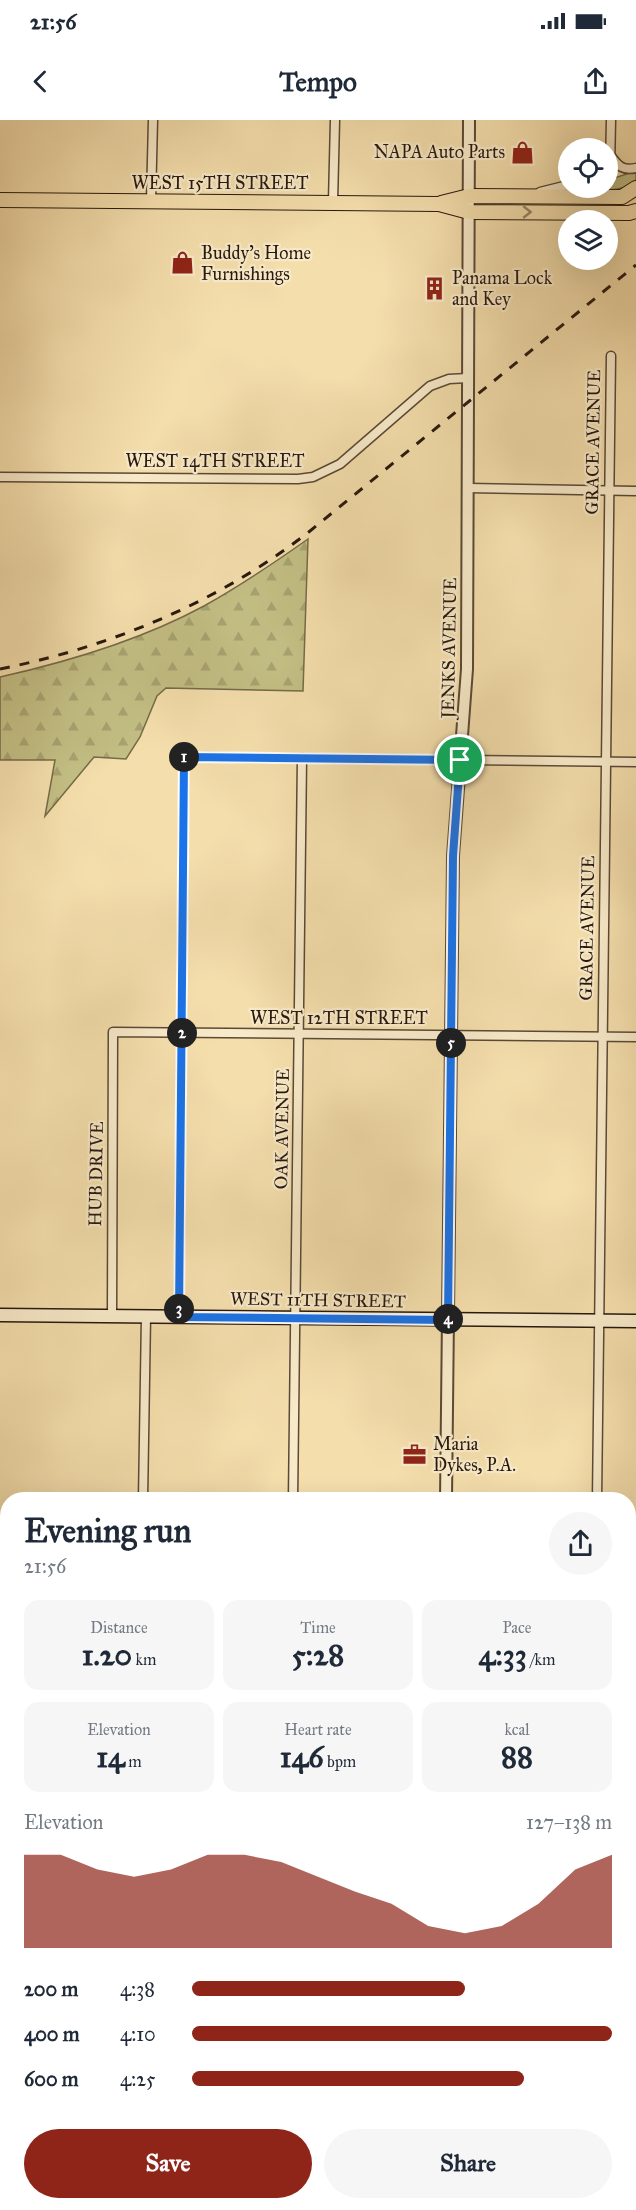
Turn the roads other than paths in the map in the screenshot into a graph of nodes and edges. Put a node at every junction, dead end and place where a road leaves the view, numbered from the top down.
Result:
1 (153, 120) edge
2 (334, 120) edge
3 (469, 120) edge
4 (611, 120) edge
5 (611, 138) edge
6 (618, 165) edge
7 (636, 168) edge
8 (558, 187) edge
9 (636, 188) edge
10 (468, 196) junction
11 (520, 196) junction
12 (0, 200) edge
13 (151, 201) junction
14 (333, 202) junction
15 (439, 204) junction
16 (468, 212) junction
17 (632, 212) edge
18 (610, 356) dead end
19 (468, 378) junction
20 (0, 477) edge
21 (468, 488) junction
22 (608, 491) junction
23 (636, 491) edge
24 (302, 758) junction
25 (460, 760) junction
26 (606, 762) junction
27 (636, 762) edge
28 (113, 1032) joint
29 (182, 1033) junction
30 (300, 1035) junction
31 (451, 1036) junction
32 (602, 1037) junction
33 (636, 1037) edge
34 (0, 1315) edge
35 (112, 1316) junction
36 (146, 1316) junction
37 (179, 1317) junction
38 (296, 1318) junction
39 (448, 1320) junction
40 (599, 1320) junction
41 (636, 1321) edge
42 (142, 1492) edge
43 (293, 1492) edge
44 (446, 1492) edge
45 (597, 1492) edge

1 - 13 street
2 - 14 street
3 - 10 street, JENKS AVENUE
4 - 5 street
6 - 7 street
8 - 11 street
9 - 11 highway, WEST 15TH STREET
10 - 11 highway, WEST 15TH STREET
10 - 15 highway, WEST 15TH STREET
10 - 16 street, JENKS AVENUE
12 - 13 highway, WEST 15TH STREET
13 - 14 highway, WEST 15TH STREET
14 - 15 highway, WEST 15TH STREET
15 - 16 highway, WEST 15TH STREET
16 -> 17 highway, WEST 15TH STREET
16 - 19 street, JENKS AVENUE
18 - 22 street, GRACE AVENUE
19 - 20 street, WEST 14TH STREET
19 - 21 street, JENKS AVENUE
21 - 22 street
21 - 25 street, JENKS AVENUE
22 - 23 street
22 - 26 street, GRACE AVENUE
24 - 25 street
24 - 29 street
24 - 30 street, OAK AVENUE
25 - 26 street
25 - 31 street, JENKS AVENUE
26 - 27 street
26 - 32 street, GRACE AVENUE
28 - 29 street, WEST 12TH STREET
28 - 35 street, HUB DRIVE
29 - 30 street, WEST 12TH STREET
29 - 37 street
30 - 31 street, WEST 12TH STREET
30 - 38 street, OAK AVENUE
31 - 32 street, WEST 12TH STREET
31 - 39 street, JENKS AVENUE
32 - 33 street, WEST 12TH STREET
32 - 40 street, GRACE AVENUE
34 - 35 main road, WEST 11TH STREET
35 - 36 main road, WEST 11TH STREET
36 - 37 main road, WEST 11TH STREET
36 - 42 street
37 - 38 main road, WEST 11TH STREET
38 - 39 main road, WEST 11TH STREET
38 - 43 street, OAK AVENUE
39 - 40 main road, WEST 11TH STREET
39 - 44 street, JENKS AVENUE
40 - 41 main road, WEST 11TH STREET
40 - 45 street, GRACE AVENUE

